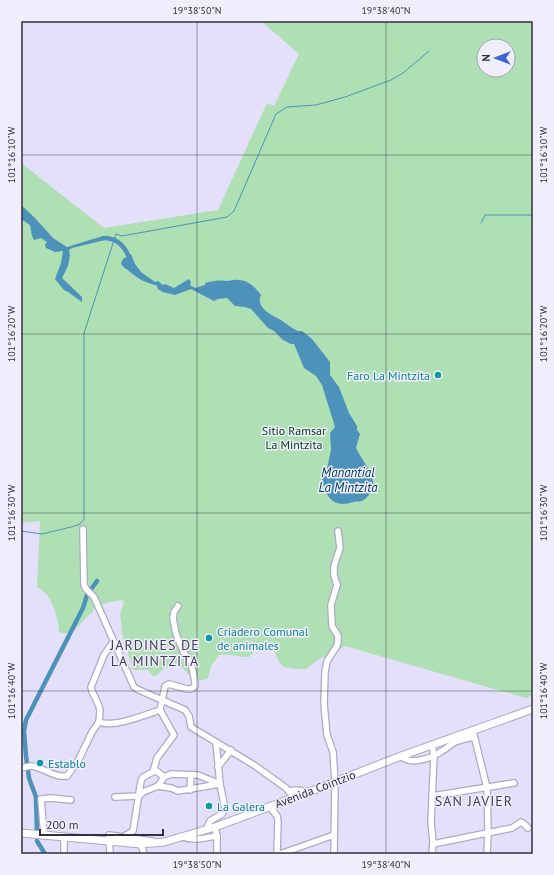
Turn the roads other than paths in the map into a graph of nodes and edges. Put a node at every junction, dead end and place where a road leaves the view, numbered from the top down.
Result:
1 (83, 529) dead end
2 (338, 531) dead end
3 (178, 606) dead end
4 (113, 642) junction
5 (162, 699) junction
6 (533, 709) edge
7 (160, 710) junction
8 (99, 722) junction
9 (473, 734) junction
10 (216, 742) junction
11 (432, 745) junction
12 (231, 750) junction
13 (434, 755) junction
14 (401, 756) junction
15 (26, 767) edge
16 (218, 767) junction
17 (154, 769) junction
18 (191, 775) junction
19 (164, 777) junction
20 (335, 782) junction
21 (514, 783) dead end
22 (220, 784) junction
23 (158, 786) junction
24 (487, 788) junction
25 (190, 790) junction
26 (289, 791) junction
27 (309, 792) junction
28 (132, 796) junction
29 (139, 796) junction
30 (432, 796) junction
31 (114, 797) dead end
32 (294, 798) junction
33 (71, 800) dead end
34 (270, 807) junction
35 (135, 816) junction
36 (215, 827) junction
37 (528, 828) dead end
38 (206, 830) junction
39 (488, 832) junction
40 (21, 834) edge
41 (334, 835) junction
42 (44, 836) junction
43 (217, 836) junction
44 (64, 837) junction
45 (123, 837) junction
46 (182, 837) junction
47 (110, 842) junction
48 (164, 842) junction
49 (141, 844) junction
50 (433, 844) junction
51 (64, 854) edge
52 (110, 854) edge
53 (144, 854) edge
54 (217, 854) edge
55 (277, 854) edge
56 (280, 854) edge
57 (334, 854) edge
58 (432, 854) edge
59 (487, 854) edge

1 - 4 street
2 - 20 street
3 - 5 street
4 - 5 street
4 - 8 street
5 - 7 street
5 - 10 street
6 - 9 main road, Avenida Cointzio
7 - 8 street
7 - 17 street
8 - 15 street
9 - 11 main road, Avenida Cointzio
9 - 13 street
9 - 24 street
10 - 12 street
10 - 16 street
11 - 13 street
11 - 14 main road, Avenida Cointzio
12 - 16 street
12 - 26 street
13 - 14 street
13 - 30 street
14 - 20 main road, Avenida Cointzio
16 - 22 street
17 - 19 street
17 - 29 street
18 - 19 street
18 - 22 street
18 - 25 street
19 - 23 street
20 - 27 main road, Avenida Cointzio
20 - 41 street
21 - 24 street
22 - 25 street
22 - 38 street
23 - 25 street
23 - 29 street
24 - 30 street
24 - 39 street
26 - 27 street
26 - 32 street
27 - 32 main road, Avenida Cointzio
28 - 29 street
28 - 31 street
28 - 35 street
29 - 35 street
30 - 50 street
32 - 34 main road, Avenida Cointzio
33 - 42 street
34 - 36 main road, Avenida Cointzio
34 - 55 street
35 - 45 street
36 - 38 main road, Avenida Cointzio
36 - 43 street
37 - 39 street
38 - 46 main road, Avenida Cointzio
39 - 50 street
39 - 59 street
40 - 42 main road, Avenida Cointzio
41 - 56 street
41 - 57 street
42 - 44 main road, Avenida Cointzio
43 - 46 street
43 - 54 street
44 - 47 main road, Avenida Cointzio
44 - 51 street
45 - 47 street
45 - 48 street
46 - 48 main road, Avenida Cointzio
47 - 49 main road, Avenida Cointzio
47 - 52 street
48 - 49 main road, Avenida Cointzio
49 - 53 street
50 - 58 street

